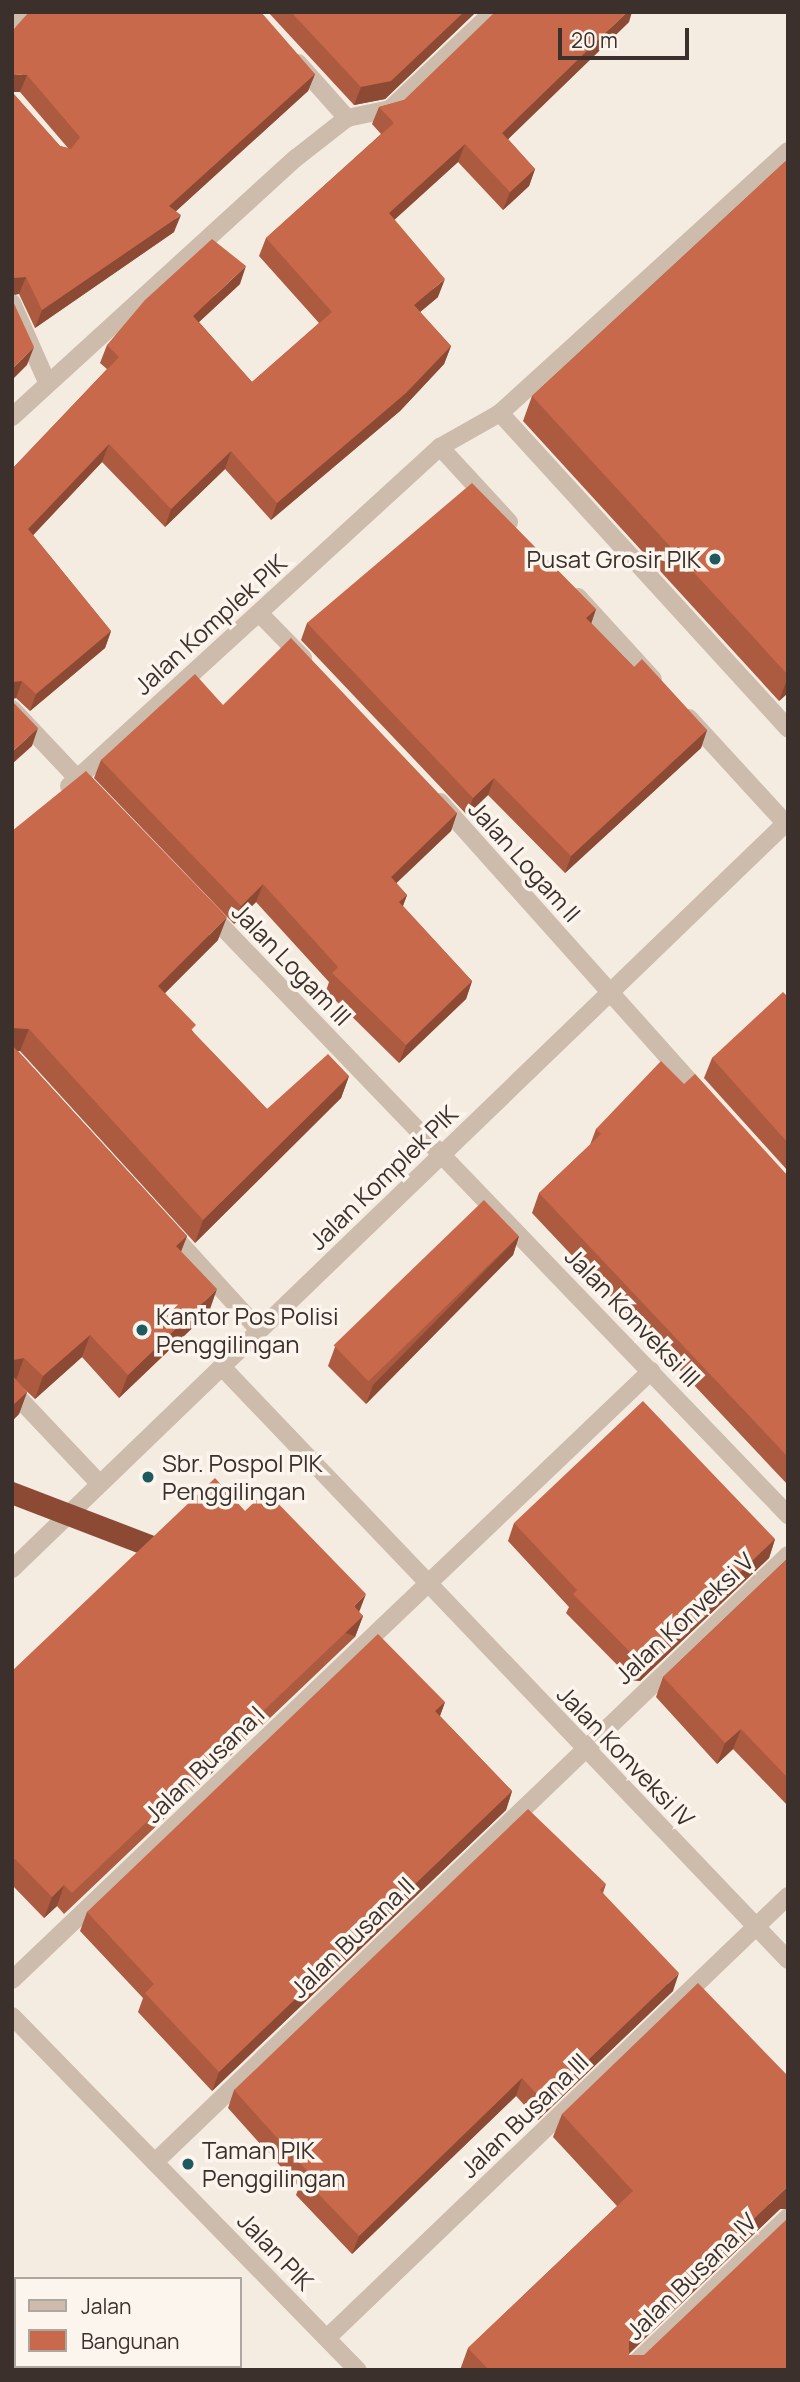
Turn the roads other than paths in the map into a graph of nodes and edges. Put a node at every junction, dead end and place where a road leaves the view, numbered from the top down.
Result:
1 (20, 12) edge
2 (493, 12) edge
3 (12, 19) edge
4 (287, 51) edge
5 (347, 118) junction
6 (788, 151) edge
7 (12, 303) edge
8 (47, 382) junction
9 (500, 413) junction
10 (12, 417) edge
11 (440, 447) junction
12 (524, 539) edge
13 (562, 579) edge
14 (259, 612) junction
15 (316, 671) edge
16 (12, 709) edge
17 (788, 728) edge
18 (78, 778) junction
19 (429, 790) edge
20 (50, 803) edge
21 (103, 805) edge
22 (787, 823) edge
23 (190, 893) edge
24 (609, 992) junction
25 (722, 1116) edge
26 (443, 1153) junction
27 (159, 1220) edge
28 (259, 1330) junction
29 (222, 1367) junction
30 (651, 1371) junction
31 (12, 1391) edge
32 (100, 1484) junction
33 (788, 1516) edge
34 (788, 1555) edge
35 (12, 1569) edge
36 (429, 1584) junction
37 (583, 1747) junction
38 (788, 1896) edge
39 (755, 1927) junction
40 (788, 1960) edge
41 (12, 1980) edge
42 (12, 2016) edge
43 (155, 2162) junction
44 (788, 2217) edge
45 (327, 2338) junction
46 (358, 2370) edge
47 (628, 2370) edge

1 - 3 street
2 - 5 street
4 - 5 street
5 - 8 street
6 - 9 street, Jalan Komplek PIK
7 - 8 street
8 - 10 street
9 - 11 street, Jalan Komplek PIK
9 - 17 street
11 - 12 street
11 - 14 street, Jalan Komplek PIK
13 - 22 street
14 - 15 street
14 - 18 street, Jalan Komplek PIK
16 - 18 street
18 - 20 street, Jalan Komplek PIK
18 - 21 street
19 - 24 street, Jalan Logam II
22 - 24 street, Jalan Komplek PIK
23 - 26 street, Jalan Logam III
24 - 25 street, Jalan Logam II
24 - 26 street, Jalan Komplek PIK
26 - 28 street, Jalan Komplek PIK
26 - 30 street, Jalan Konveksi III
27 - 28 street
28 - 29 street, Jalan Komplek PIK
29 - 32 street, Jalan Komplek PIK
29 - 36 street, Jalan Konveksi IV
30 - 33 street, Jalan Konveksi III
30 - 36 street
31 - 32 street
32 - 35 street, Jalan Komplek PIK
34 - 37 street, Jalan Konveksi V
36 - 37 street, Jalan Konveksi IV
36 - 41 street, Jalan Busana I
37 - 39 street, Jalan Konveksi IV
37 - 43 street, Jalan Busana II
38 - 39 street, Jalan Busana III
39 - 40 street, Jalan Konveksi IV
39 - 45 street, Jalan Busana III
42 - 43 street, Jalan PIK
43 - 45 street, Jalan PIK
44 - 47 street, Jalan Busana IV
45 - 46 street, Jalan PIK

